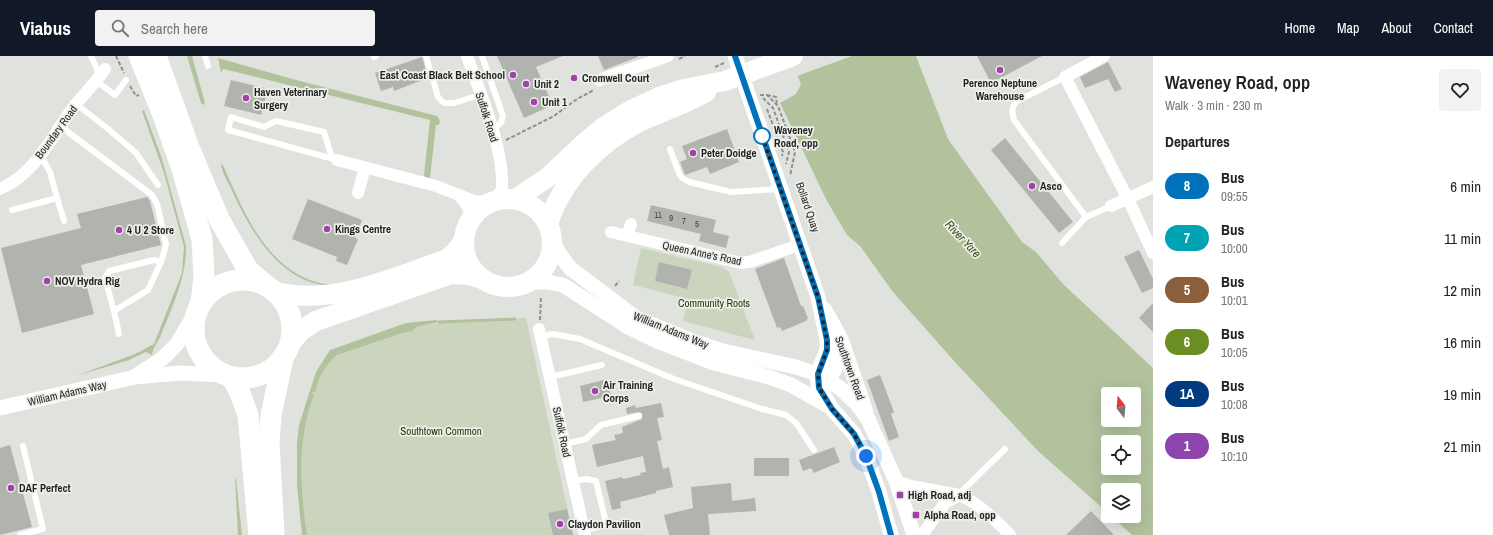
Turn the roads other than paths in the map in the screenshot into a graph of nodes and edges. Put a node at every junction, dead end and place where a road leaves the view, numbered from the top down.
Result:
1 (91, 56) edge
2 (139, 56) edge
3 (156, 56) edge
4 (205, 56) edge
5 (426, 56) edge
6 (467, 56) edge
7 (482, 56) edge
8 (735, 56) edge
9 (1104, 56) edge
10 (665, 57) edge
11 (776, 62) edge
12 (208, 66) dead end
13 (100, 76) junction
14 (1065, 77) junction
15 (126, 80) dead end
16 (725, 81) junction
17 (599, 82) road end
18 (480, 95) junction
19 (76, 104) junction
20 (60, 126) junction
21 (264, 127) junction
22 (492, 130) junction
23 (261, 139) junction
24 (670, 149) dead end
25 (41, 156) junction
26 (335, 159) junction
27 (365, 168) junction
28 (158, 185) dead end
29 (785, 185) junction
30 (1153, 187) edge
31 (0, 189) edge
32 (358, 193) dead end
33 (458, 194) junction
34 (57, 198) junction
35 (1128, 198) junction
36 (515, 199) junction
37 (492, 201) junction
38 (1111, 206) joint
39 (12, 210) dead end
40 (1086, 217) junction
41 (470, 220) junction
42 (64, 221) dead end
43 (631, 224) dead end
44 (550, 232) junction
45 (611, 232) dead end
46 (627, 236) junction
47 (464, 239) junction
48 (1062, 243) dead end
49 (799, 245) junction
50 (1153, 253) edge
51 (161, 262) junction
52 (482, 279) junction
53 (271, 289) junction
54 (535, 289) junction
55 (818, 297) junction
56 (199, 307) junction
57 (114, 311) junction
58 (828, 316) junction
59 (540, 332) joint
60 (119, 334) dead end
61 (286, 352) junction
62 (602, 365) dead end
63 (228, 376) junction
64 (135, 377) junction
65 (550, 377) junction
66 (821, 380) junction
67 (791, 385) junction
68 (0, 408) edge
69 (832, 409) junction
70 (639, 416) dead end
71 (868, 418) junction
72 (565, 444) junction
73 (23, 446) dead end
74 (1005, 449) dead end
75 (814, 450) dead end
76 (573, 481) junction
77 (896, 481) junction
78 (960, 496) junction
79 (584, 533) edge
80 (20, 535) edge
81 (259, 535) edge
82 (274, 535) edge
83 (891, 535) edge
84 (914, 535) edge
85 (922, 535) edge
86 (1010, 535) edge

1 - 13 lane
2 - 56 highway
3 - 53 highway
4 - 12 lane
5 - 18 lane
6 - 18 street, Suffolk Road
7 - 22 lane
8 - 29 street, Southtown Road
9 - 14 street
10 - 17 street
11 - 16 main road
13 - 15 lane
13 - 19 street, Boundary Road
14 - 35 street
14 - 40 lane
16 - 36 main road
16 - 44 main road
18 - 22 street, Suffolk Road
19 - 20 street, Boundary Road
19 - 28 lane
20 - 25 street, Boundary Road
20 - 51 lane
21 - 23 lane
21 - 23 lane
21 - 26 lane
22 - 37 street, Suffolk Road
23 - 26 lane
24 - 29 lane
25 - 31 street, Boundary Road
25 - 34 lane
26 - 27 street
27 - 32 street
27 - 33 street
29 - 49 street, Southtown Road
30 - 35 street
33 - 37 street
33 - 41 street
34 - 39 lane
34 - 42 lane
35 - 38 street
35 - 50 street
36 - 37 main road
36 - 44 main road
37 - 41 main road
38 - 40 lane
40 - 48 lane
41 - 47 main road
43 - 46 street
44 - 54 main road
44 - 66 street, William Adams Way
45 - 46 street, Queen Anne's Road
46 - 49 street, Queen Anne's Road
47 - 52 main road
47 - 53 main road
49 - 55 street, Southtown Road
51 - 57 lane
51 - 57 lane
52 - 54 main road
52 - 61 main road
53 - 56 highway
53 - 61 highway
54 - 67 street, William Adams Way
55 - 58 street, Southtown Road
55 - 66 street, Southtown Road
56 - 63 highway
56 - 64 street, William Adams Way
57 - 60 lane
58 - 66 street
58 - 71 street, Southtown Road
59 - 65 street, Suffolk Road
59 - 75 lane
61 - 63 highway
61 - 82 highway
62 - 65 lane
63 - 64 street, William Adams Way
63 - 81 highway
64 - 68 street, William Adams Way
65 - 72 street, Suffolk Road
66 - 67 street, William Adams Way
66 - 69 street
66 - 71 street
67 - 69 street, William Adams Way
69 - 83 street
70 - 72 lane
71 - 77 street
72 - 76 street, Suffolk Road
73 - 80 lane
74 - 78 lane
76 - 79 street, Suffolk Road
76 - 79 lane
77 - 78 street
77 - 84 street
78 - 85 street
78 - 86 street

